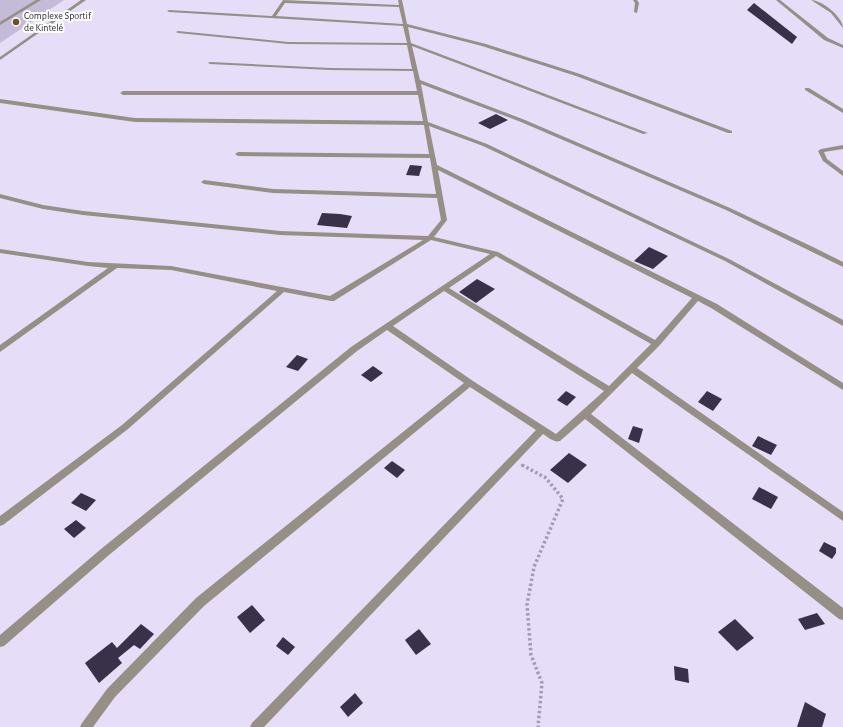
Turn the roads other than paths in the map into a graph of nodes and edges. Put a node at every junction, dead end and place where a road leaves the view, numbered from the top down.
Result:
1 (39, 0) edge
2 (84, 0) edge
3 (635, 0) edge
4 (778, 0) edge
5 (813, 0) edge
6 (284, 1) edge
7 (401, 3) edge
8 (168, 11) dead end
9 (636, 12) dead end
10 (273, 17) junction
11 (0, 24) edge
12 (405, 25) junction
13 (843, 27) edge
14 (178, 32) dead end
15 (410, 44) junction
16 (843, 47) edge
17 (0, 59) edge
18 (210, 63) dead end
19 (415, 70) junction
20 (417, 81) junction
21 (807, 89) dead end
22 (123, 93) dead end
23 (420, 93) junction
24 (0, 101) edge
25 (843, 111) edge
26 (426, 123) junction
27 (730, 132) dead end
28 (646, 133) dead end
29 (843, 147) edge
30 (238, 154) dead end
31 (432, 156) junction
32 (434, 166) junction
33 (843, 174) edge
34 (204, 182) dead end
35 (0, 196) edge
36 (439, 196) junction
37 (430, 238) junction
38 (0, 250) edge
39 (496, 253) junction
40 (843, 265) edge
41 (115, 266) junction
42 (444, 288) junction
43 (283, 289) junction
44 (698, 297) junction
45 (843, 323) edge
46 (387, 326) junction
47 (656, 344) junction
48 (0, 349) edge
49 (631, 368) junction
50 (470, 383) junction
51 (843, 387) edge
52 (609, 390) junction
53 (585, 414) junction
54 (542, 429) junction
55 (843, 517) edge
56 (0, 522) edge
57 (843, 615) edge
58 (0, 642) edge
59 (86, 727) edge
60 (256, 727) edge

1 - 11 street
2 - 17 street
3 - 9 street
4 - 16 street
5 - 13 street
6 - 7 street
6 - 10 street
7 - 12 street
8 - 10 street
10 - 12 street
12 - 15 street
12 - 27 street
14 - 15 street
15 - 19 street
15 - 28 street
18 - 19 street
19 - 20 street
20 - 23 street
20 - 40 street
21 - 25 street
22 - 23 street
23 - 26 street
24 - 26 street
26 - 31 street
26 - 45 street
29 - 33 street
30 - 31 street
31 - 32 street
32 - 36 street
32 - 44 street
34 - 36 street
35 - 37 street
36 - 37 street
37 - 39 street
37 - 43 street
38 - 41 street
39 - 42 street
39 - 47 street
41 - 43 street
41 - 48 street
42 - 46 street
42 - 52 street
43 - 56 street
44 - 47 street
44 - 51 street
46 - 50 street
46 - 58 street
47 - 49 street
49 - 52 street
49 - 55 street
50 - 54 street
50 - 59 street
52 - 53 street
53 - 54 street
53 - 57 street
54 - 60 street

